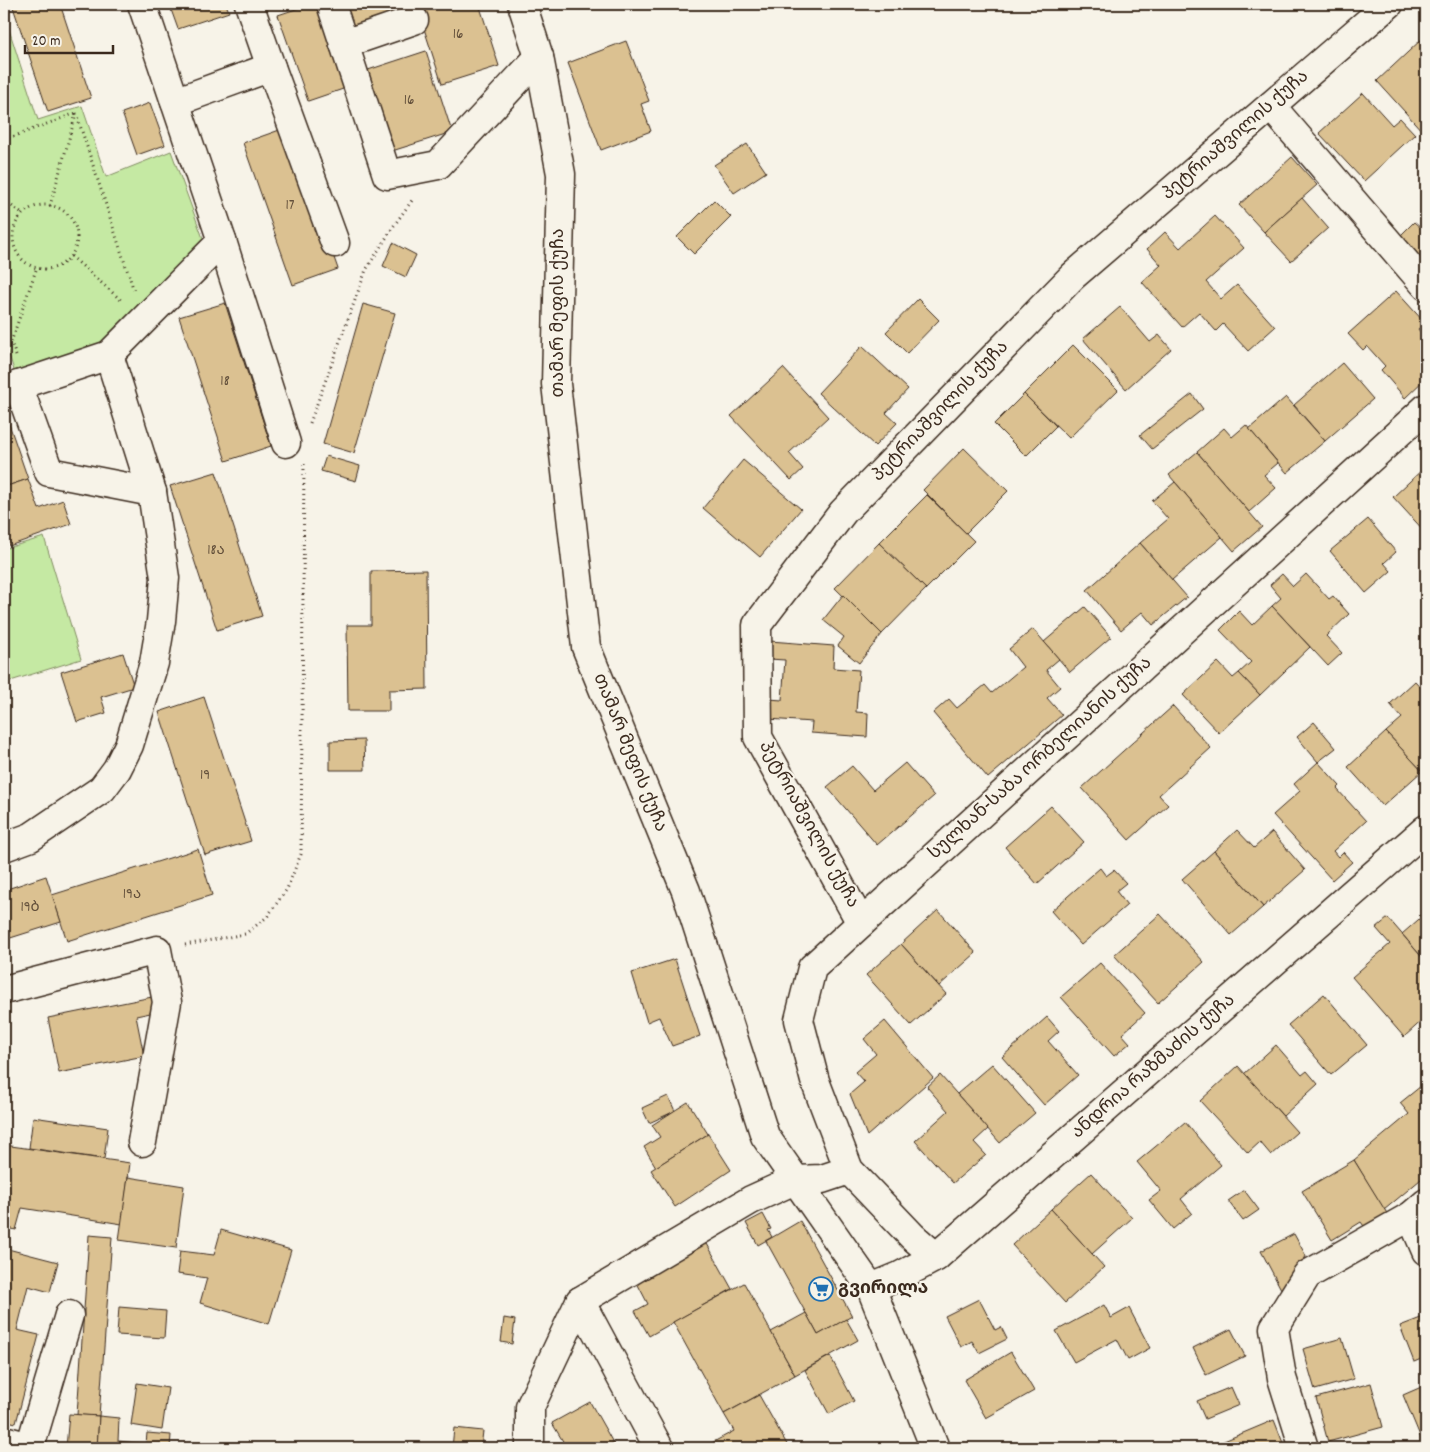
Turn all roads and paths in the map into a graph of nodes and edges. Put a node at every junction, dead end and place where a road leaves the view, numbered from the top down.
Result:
1 (142, 4) edge
2 (249, 4) edge
3 (331, 4) edge
4 (522, 4) edge
5 (1389, 4) edge
6 (414, 20) dead end
7 (344, 44) junction
8 (539, 57) junction
9 (271, 67) junction
10 (175, 102) junction
11 (1271, 106) junction
12 (76, 113) junction
13 (4, 140) edge
14 (438, 165) junction
15 (4, 200) edge
16 (50, 206) junction
17 (22, 214) junction
18 (222, 241) junction
19 (336, 243) dead end
20 (71, 256) junction
21 (37, 268) junction
22 (1426, 286) edge
23 (134, 291) dead end
24 (123, 302) dead end
25 (109, 355) junction
26 (14, 379) edge
27 (1426, 408) edge
28 (299, 444) junction
29 (152, 492) junction
30 (1426, 829) edge
31 (4, 846) edge
32 (862, 923) junction
33 (157, 950) junction
34 (4, 990) edge
35 (142, 1142) dead end
36 (849, 1170) junction
37 (795, 1180) junction
38 (1419, 1209) edge
39 (1426, 1251) edge
40 (936, 1257) junction
41 (871, 1288) junction
42 (580, 1301) junction
43 (69, 1315) dead end
44 (4, 1440) edge
45 (29, 1448) edge
46 (530, 1448) edge
47 (660, 1448) edge
48 (935, 1448) edge
49 (1304, 1448) edge

1 - 10 street
2 - 9 street
3 - 7 street
4 - 8 street, თამარ მეფის ქუჩა
5 - 11 street, პეტრიაშვილის ქუჩა
6 - 7 street
7 - 14 street
8 - 14 street
8 - 37 street, თამარ მეფის ქუჩა
9 - 10 street
9 - 19 street
10 - 18 street
11 - 22 street
11 - 32 street, პეტრიაშვილის ქუჩა
12 - 13 path
12 - 16 path
12 - 23 path
14 - 28 path
15 - 17 path
16 - 17 path
16 - 20 path
17 - 21 path
18 - 25 street
18 - 28 street
20 - 21 path
20 - 24 path
21 - 26 path
25 - 26 street
25 - 29 street
26 - 29 street
27 - 32 street, სულხან-საბა ორბელიანის ქუჩა
28 - 33 path
29 - 31 street
30 - 40 street, ანდრია რაზმაძის ქუჩა
32 - 36 street, სულხან-საბა ორბელიანის ქუჩა
33 - 34 street
33 - 35 street
36 - 37 street
36 - 40 street, სულხან-საბა ორბელიანის ქუჩა
37 - 41 street, თამარ მეფის ქუჩა
37 - 42 street
38 - 39 street
38 - 49 street
40 - 41 street, ანდრია რაზმაძის ქუჩა
41 - 48 street, თამარ მეფის ქუჩა
42 - 46 street
42 - 47 street
43 - 45 street
44 - 45 street

